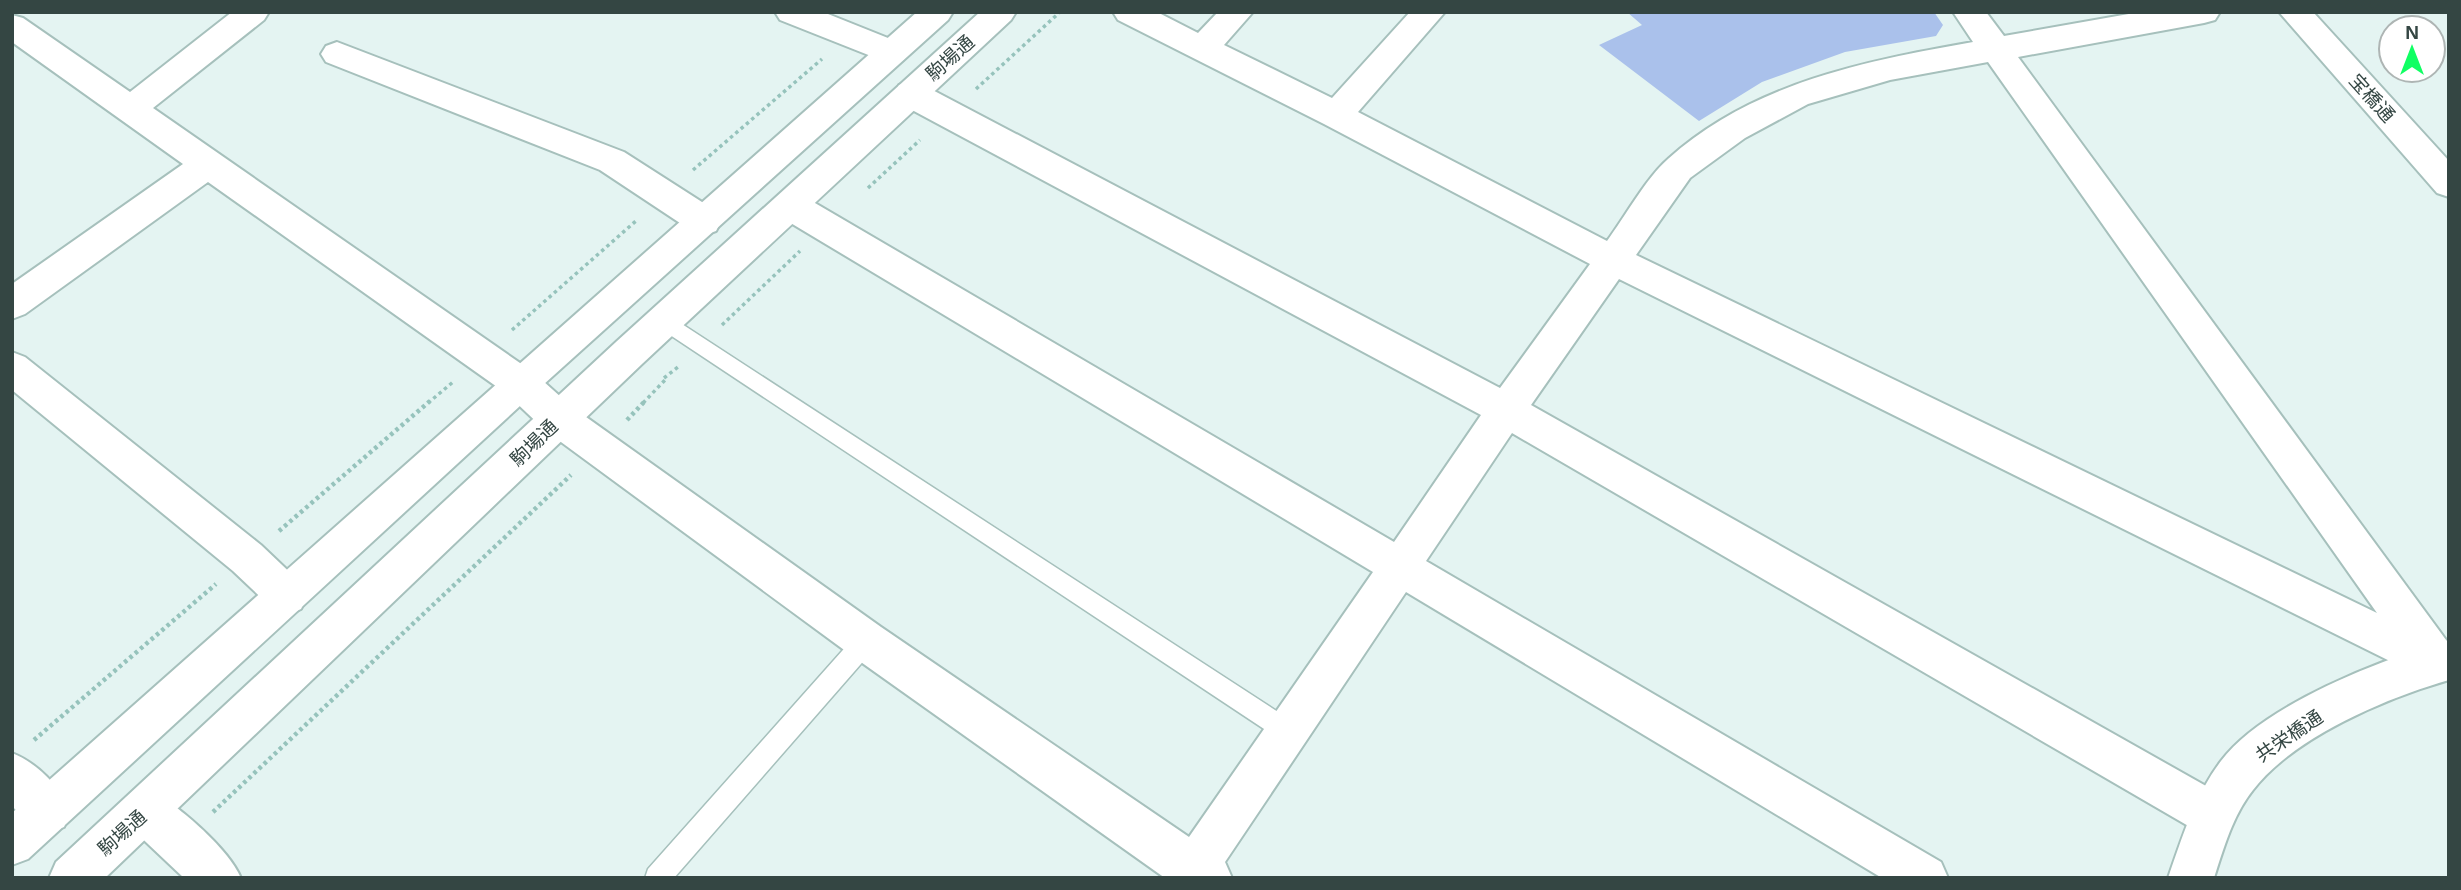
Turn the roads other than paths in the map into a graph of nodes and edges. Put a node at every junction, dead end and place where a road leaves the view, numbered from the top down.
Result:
1 (253, 12) edge
2 (791, 12) edge
3 (937, 12) edge
4 (1000, 12) edge
5 (1129, 12) edge
6 (1237, 12) edge
7 (1429, 12) edge
8 (1969, 12) edge
9 (2204, 12) edge
10 (2295, 12) edge
11 (20, 43) edge
12 (1202, 48) junction
13 (1994, 49) junction
14 (892, 52) junction
15 (337, 54) dead end
16 (911, 94) junction
17 (129, 110) junction
18 (1336, 115) junction
19 (207, 165) junction
20 (2449, 184) edge
21 (791, 206) junction
22 (704, 221) junction
23 (1611, 259) junction
24 (12, 304) edge
25 (665, 321) junction
26 (12, 368) edge
27 (520, 383) junction
28 (1506, 410) junction
29 (559, 419) junction
30 (1401, 568) junction
31 (287, 596) junction
32 (866, 642) junction
33 (2445, 668) edge
34 (1287, 731) junction
35 (22, 758) edge
36 (48, 811) junction
37 (146, 811) junction
38 (2213, 815) junction
39 (12, 843) edge
40 (1197, 874) edge
41 (72, 878) edge
42 (218, 878) edge
43 (657, 878) edge
44 (1925, 878) edge
45 (2191, 878) edge

1 - 17 street
2 - 14 street
3 - 14 street
4 - 16 street, 駒場通
5 - 12 street
6 - 12 street
7 - 18 street
8 - 13 street
9 - 13 street
10 - 20 street, 宝橋通
11 - 17 street
12 - 18 street
13 - 23 street
13 - 33 street
14 - 22 street
15 - 22 street
16 - 21 street, 駒場通
16 - 28 street
17 - 19 street
18 - 23 street
19 - 24 street
19 - 27 street
21 - 25 street, 駒場通
21 - 30 street
22 - 27 street
23 - 28 street
23 - 33 street
25 - 29 street, 駒場通
25 - 34 lane
26 - 31 street
27 - 29 street
27 - 31 street
28 - 30 street
28 - 38 street
29 - 32 street
29 - 37 street, 駒場通
30 - 34 street
30 - 44 street
31 - 36 street
32 - 40 street
32 - 43 lane
33 - 38 street, 共栄橋通
34 - 40 street
35 - 36 street
36 - 39 street
37 - 41 street, 駒場通
37 - 42 street
38 - 45 street, 共栄橋通

